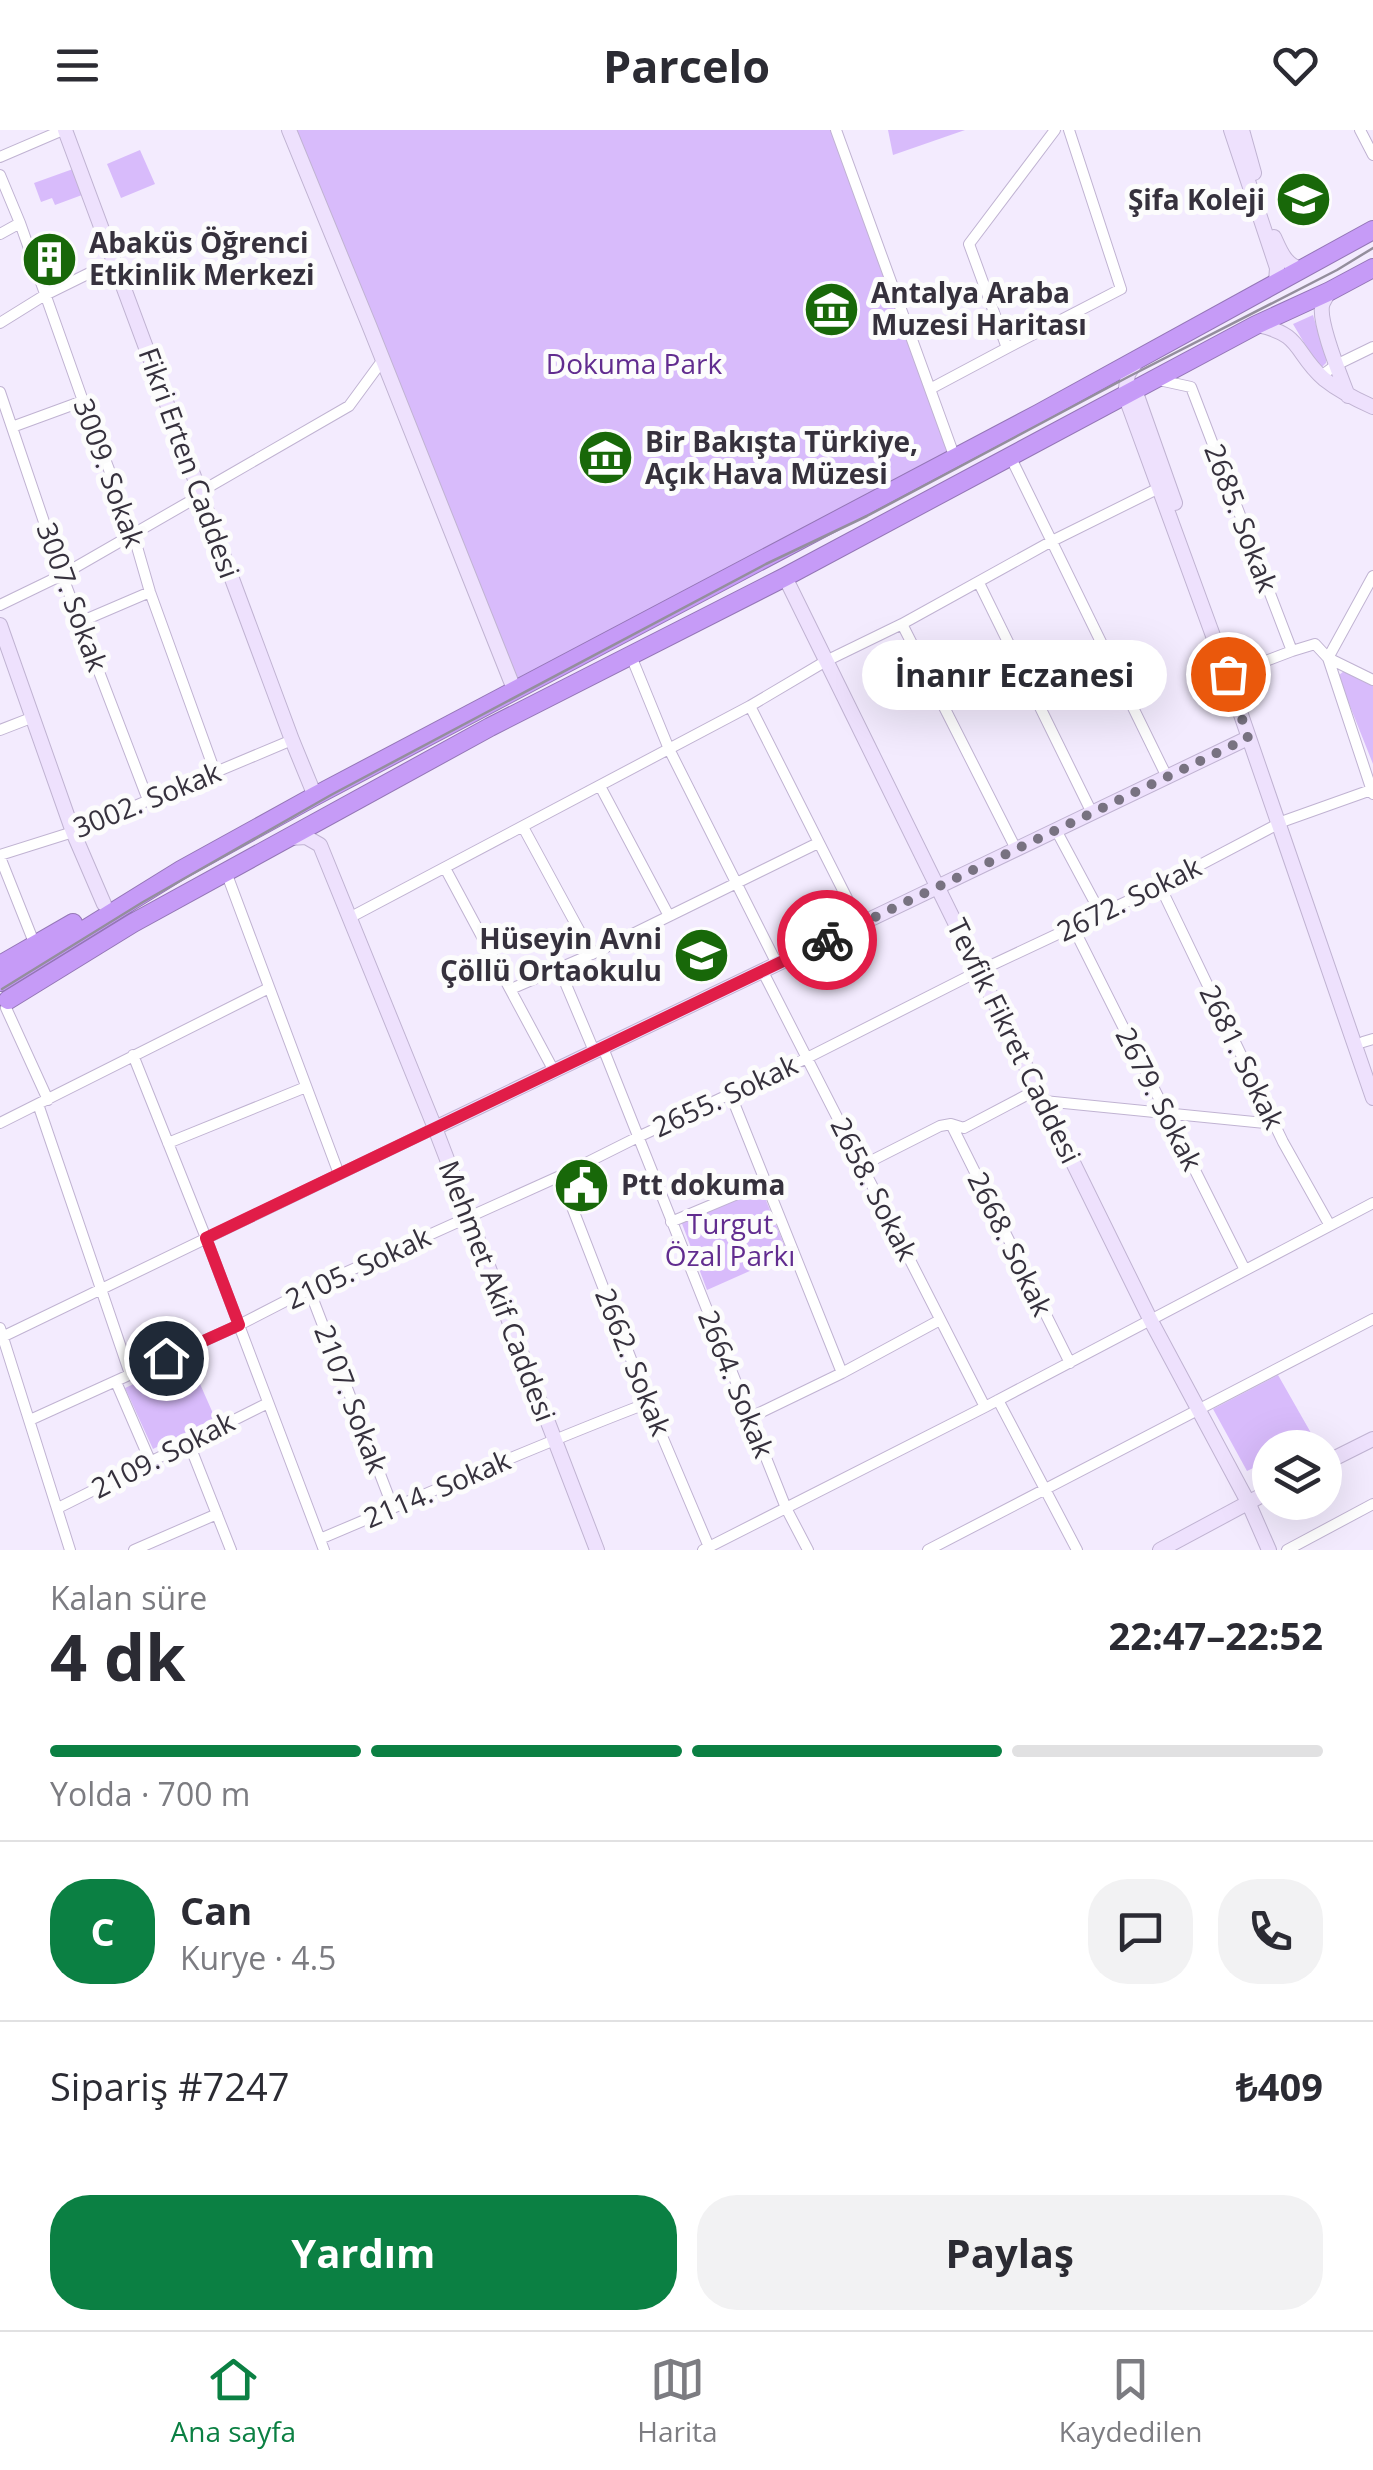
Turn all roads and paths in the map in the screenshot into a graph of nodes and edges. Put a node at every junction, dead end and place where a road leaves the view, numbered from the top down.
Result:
1 (64, 130) edge
2 (289, 130) edge
3 (836, 130) edge
4 (1054, 130) edge
5 (1069, 130) edge
6 (1240, 130) edge
7 (1360, 130) edge
8 (1373, 155) edge
9 (0, 156) edge
10 (0, 175) edge
11 (20, 223) junction
12 (1373, 230) edge
13 (0, 234) edge
14 (1271, 240) junction
15 (114, 260) junction
16 (1300, 268) junction
17 (1373, 268) edge
18 (1276, 282) junction
19 (1330, 292) junction
20 (45, 295) junction
21 (0, 322) edge
22 (1256, 324) junction
23 (1373, 347) edge
24 (1008, 348) junction
25 (382, 360) junction
26 (1138, 360) junction
27 (1336, 365) junction
28 (1320, 376) junction
29 (1156, 379) junction
30 (930, 389) junction
31 (0, 392) edge
32 (1130, 392) junction
33 (1348, 396) junction
34 (83, 402) junction
35 (1373, 407) edge
36 (12, 427) junction
37 (1010, 456) junction
38 (955, 458) junction
39 (1159, 488) junction
40 (200, 494) junction
41 (133, 533) junction
42 (1052, 541) junction
43 (757, 563) junction
44 (62, 575) junction
45 (1373, 576) edge
46 (784, 577) junction
47 (979, 583) junction
48 (150, 592) junction
49 (0, 605) edge
50 (80, 622) junction
51 (902, 624) junction
52 (0, 626) edge
53 (1292, 652) junction
54 (630, 656) junction
55 (1328, 658) junction
56 (826, 661) junction
57 (1234, 673) junction
58 (1373, 680) edge
59 (514, 689) junction
60 (750, 706) junction
61 (31, 718) junction
62 (0, 730) edge
63 (1248, 738) junction
64 (292, 740) junction
65 (669, 749) junction
66 (215, 772) junction
67 (1167, 777) junction
68 (600, 786) junction
69 (1372, 792) edge
70 (316, 796) junction
71 (148, 800) junction
72 (1092, 813) junction
73 (1281, 822) junction
74 (523, 826) junction
75 (1056, 830) junction
76 (73, 832) junction
77 (284, 838) junction
78 (818, 843) junction
79 (1016, 849) junction
80 (0, 856) edge
81 (445, 868) junction
82 (181, 870) junction
83 (226, 872) junction
84 (738, 884) junction
85 (1160, 886) junction
86 (938, 887) junction
87 (104, 904) junction
88 (1101, 914) junction
89 (669, 916) junction
90 (351, 917) junction
91 (860, 924) junction
92 (1073, 927) junction
93 (35, 945) junction
94 (592, 954) junction
95 (0, 965) edge
96 (559, 968) junction
97 (770, 968) junction
98 (979, 971) junction
99 (269, 988) junction
100 (510, 989) junction
101 (4, 1000) edge
102 (1368, 1040) edge
103 (598, 1050) junction
104 (133, 1054) junction
105 (805, 1059) junction
106 (1373, 1070) edge
107 (554, 1071) junction
108 (306, 1087) junction
109 (730, 1092) junction
110 (1041, 1095) junction
111 (1373, 1098) edge
112 (43, 1102) junction
113 (1166, 1115) junction
114 (0, 1123) edge
115 (951, 1124) junction
116 (1274, 1124) junction
117 (436, 1128) junction
118 (638, 1137) junction
119 (168, 1144) junction
120 (863, 1165) junction
121 (339, 1174) junction
122 (560, 1176) junction
123 (766, 1182) junction
124 (1373, 1203) edge
125 (468, 1217) junction
126 (672, 1222) junction
127 (1329, 1224) junction
128 (206, 1238) junction
129 (1245, 1270) junction
130 (100, 1288) junction
131 (309, 1290) junction
132 (1373, 1319) edge
133 (940, 1320) junction
134 (1151, 1321) junction
135 (239, 1325) junction
136 (1, 1334) edge
137 (1070, 1363) junction
138 (842, 1373) junction
139 (130, 1374) junction
140 (116, 1382) junction
141 (998, 1400) junction
142 (268, 1402) junction
143 (648, 1402) junction
144 (985, 1407) junction
145 (1196, 1409) junction
146 (749, 1418) junction
147 (30, 1420) junction
148 (554, 1438) junction
149 (1373, 1440) edge
150 (188, 1441) junction
151 (1342, 1455) edge
152 (151, 1462) junction
153 (1046, 1489) junction
154 (1252, 1500) edge
155 (1248, 1502) junction
156 (1373, 1504) edge
157 (58, 1508) junction
158 (394, 1508) junction
159 (786, 1508) junction
160 (217, 1514) junction
161 (322, 1545) edge
162 (706, 1548) edge
163 (70, 1550) edge
164 (134, 1550) edge
165 (231, 1550) edge
166 (598, 1550) edge
167 (808, 1550) edge
168 (928, 1550) edge
169 (1077, 1550) edge
170 (1160, 1550) edge
171 (1270, 1550) edge
172 (1287, 1550) edge

1 - 9 street
1 - 15 street, Fikri Erten Caddesi
2 - 25 street
3 - 30 street
4 - 24 street
5 - 24 street
6 - 14 street
7 - 8 street
10 - 11 street, 3009. Sokak
11 - 13 street
11 - 20 street, 3009. Sokak
12 - 16 highway
14 - 16 street
14 - 18 street
15 - 20 street
15 - 40 street, Fikri Erten Caddesi
16 - 18 highway
17 - 19 highway
18 - 26 highway
19 - 22 highway
19 - 27 street
20 - 21 street
20 - 34 street, 3009. Sokak
22 - 28 street
22 - 29 highway
23 - 27 street
24 - 30 street
25 - 40 street
25 - 59 street
26 - 32 street
26 - 38 highway
27 - 28 street
27 - 33 street
28 - 33 street
29 - 32 highway
29 - 53 street, 2685. Sokak
30 - 38 street
31 - 36 street, 3007. Sokak
32 - 37 highway
32 - 39 street
32 - 57 street
33 - 35 street
34 - 36 street
34 - 41 street, 3009. Sokak
36 - 44 street, 3007. Sokak
37 - 42 street
37 - 46 highway
38 - 43 highway
39 - 42 street
39 - 63 street
40 - 41 street
40 - 64 street, Fikri Erten Caddesi
41 - 44 street
41 - 48 street, 3009. Sokak
42 - 47 street
42 - 67 street
43 - 46 highway
43 - 59 highway
44 - 49 street
44 - 50 street, 3007. Sokak
45 - 55 street
46 - 54 highway
46 - 56 street, Tevfik Fikret Caddesi
47 - 51 street
47 - 72 street
48 - 50 street
48 - 66 street, 3009. Sokak
50 - 71 street, 3007. Sokak
51 - 56 street
51 - 79 street
52 - 61 street
53 - 55 street
53 - 57 street
54 - 65 street, 2658. Sokak
54 - 77 highway
55 - 58 street
55 - 69 street
56 - 60 street
56 - 86 street, Tevfik Fikret Caddesi
57 - 73 street
59 - 70 highway
60 - 65 street
60 - 78 street
61 - 62 street
61 - 76 street
63 - 67 street
63 - 73 street
64 - 66 street, 3002. Sokak
64 - 70 street, Fikri Erten Caddesi
65 - 68 street
65 - 84 street, 2658. Sokak
66 - 71 street, 3002. Sokak
67 - 72 street
68 - 74 street
68 - 89 street
69 - 73 street, 2672. Sokak
70 - 82 highway
71 - 76 street, 3002. Sokak
72 - 75 street
73 - 85 street, 2672. Sokak
73 - 102 street
73 - 111 street
74 - 81 street
74 - 94 street
75 - 79 street
75 - 88 street
76 - 80 street, 3002. Sokak
76 - 87 street
77 - 83 highway
77 - 90 street, Mehmet Akif Caddesi
78 - 84 street
78 - 91 street
79 - 86 street
80 - 93 street
81 - 90 street
81 - 100 street
82 - 87 highway
82 - 101 highway
83 - 99 street
83 - 101 highway
84 - 89 street
84 - 97 street, 2658. Sokak
85 - 88 street, 2672. Sokak
85 - 116 street, 2681. Sokak
86 - 91 street
86 - 98 street, Tevfik Fikret Caddesi
87 - 93 highway
88 - 92 street, 2672. Sokak
89 - 94 street
90 - 117 street, Mehmet Akif Caddesi
91 - 97 street
92 - 98 street, 2672. Sokak
92 - 113 street, 2679. Sokak
93 - 95 highway
94 - 96 street
96 - 100 street
96 - 103 street, 2664. Sokak
97 - 103 street
97 - 105 street, 2658. Sokak
98 - 105 street, 2655. Sokak
98 - 110 street, Tevfik Fikret Caddesi
99 - 104 street
99 - 108 street
100 - 107 street
101 - 112 street
102 - 106 street
103 - 107 street
103 - 118 street, 2664. Sokak
104 - 112 street
104 - 119 street
105 - 109 street, 2655. Sokak
105 - 120 street, 2658. Sokak
107 - 117 street
108 - 119 street
108 - 121 street
109 - 118 street, 2655. Sokak
109 - 123 street
110 - 113 street
110 - 115 street
110 - 134 street, Tevfik Fikret Caddesi
112 - 114 street
112 - 130 street
113 - 116 street
113 - 129 street, 2679. Sokak
115 - 120 street
115 - 137 street, 2668. Sokak
116 - 127 street, 2681. Sokak
117 - 121 street
117 - 125 street, Mehmet Akif Caddesi
118 - 122 street, 2655. Sokak
118 - 126 street, 2664. Sokak
119 - 128 street
120 - 133 street, 2658. Sokak
121 - 128 street
122 - 125 street, 2655. Sokak
122 - 143 street, 2662. Sokak
123 - 126 street
123 - 138 street
124 - 127 street
125 - 131 street, 2105. Sokak
125 - 148 street, Mehmet Akif Caddesi
126 - 146 street, 2664. Sokak
127 - 129 street
128 - 130 street
128 - 135 street
129 - 134 street
130 - 136 street
130 - 139 street
131 - 135 street, 2105. Sokak
131 - 158 street, 2107. Sokak
132 - 145 street
133 - 138 street
133 - 144 street, 2658. Sokak
134 - 137 street
134 - 145 street, Tevfik Fikret Caddesi
135 - 139 street, 2105. Sokak
135 - 142 street
136 - 147 street
137 - 141 street
138 - 146 street
139 - 140 street, 2105. Sokak
140 - 147 street, 2105. Sokak
140 - 152 street
141 - 144 street
141 - 153 street
142 - 150 street, 2109. Sokak
142 - 161 street
143 - 148 street, 2114. Sokak
143 - 162 street, 2662. Sokak
144 - 159 street
145 - 153 street
145 - 155 street, Tevfik Fikret Caddesi
146 - 159 street, 2664. Sokak
147 - 157 street
148 - 158 street, 2114. Sokak
148 - 166 street, Mehmet Akif Caddesi
149 - 151 street
150 - 152 street, 2109. Sokak
150 - 160 street
152 - 157 street, 2109. Sokak
153 - 168 street
153 - 169 street
154 - 155 street
155 - 170 street
155 - 171 street, Tevfik Fikret Caddesi
156 - 172 street
157 - 163 street
158 - 161 street, 2114. Sokak
159 - 162 street
159 - 167 street, 2664. Sokak
160 - 164 street
160 - 165 street

